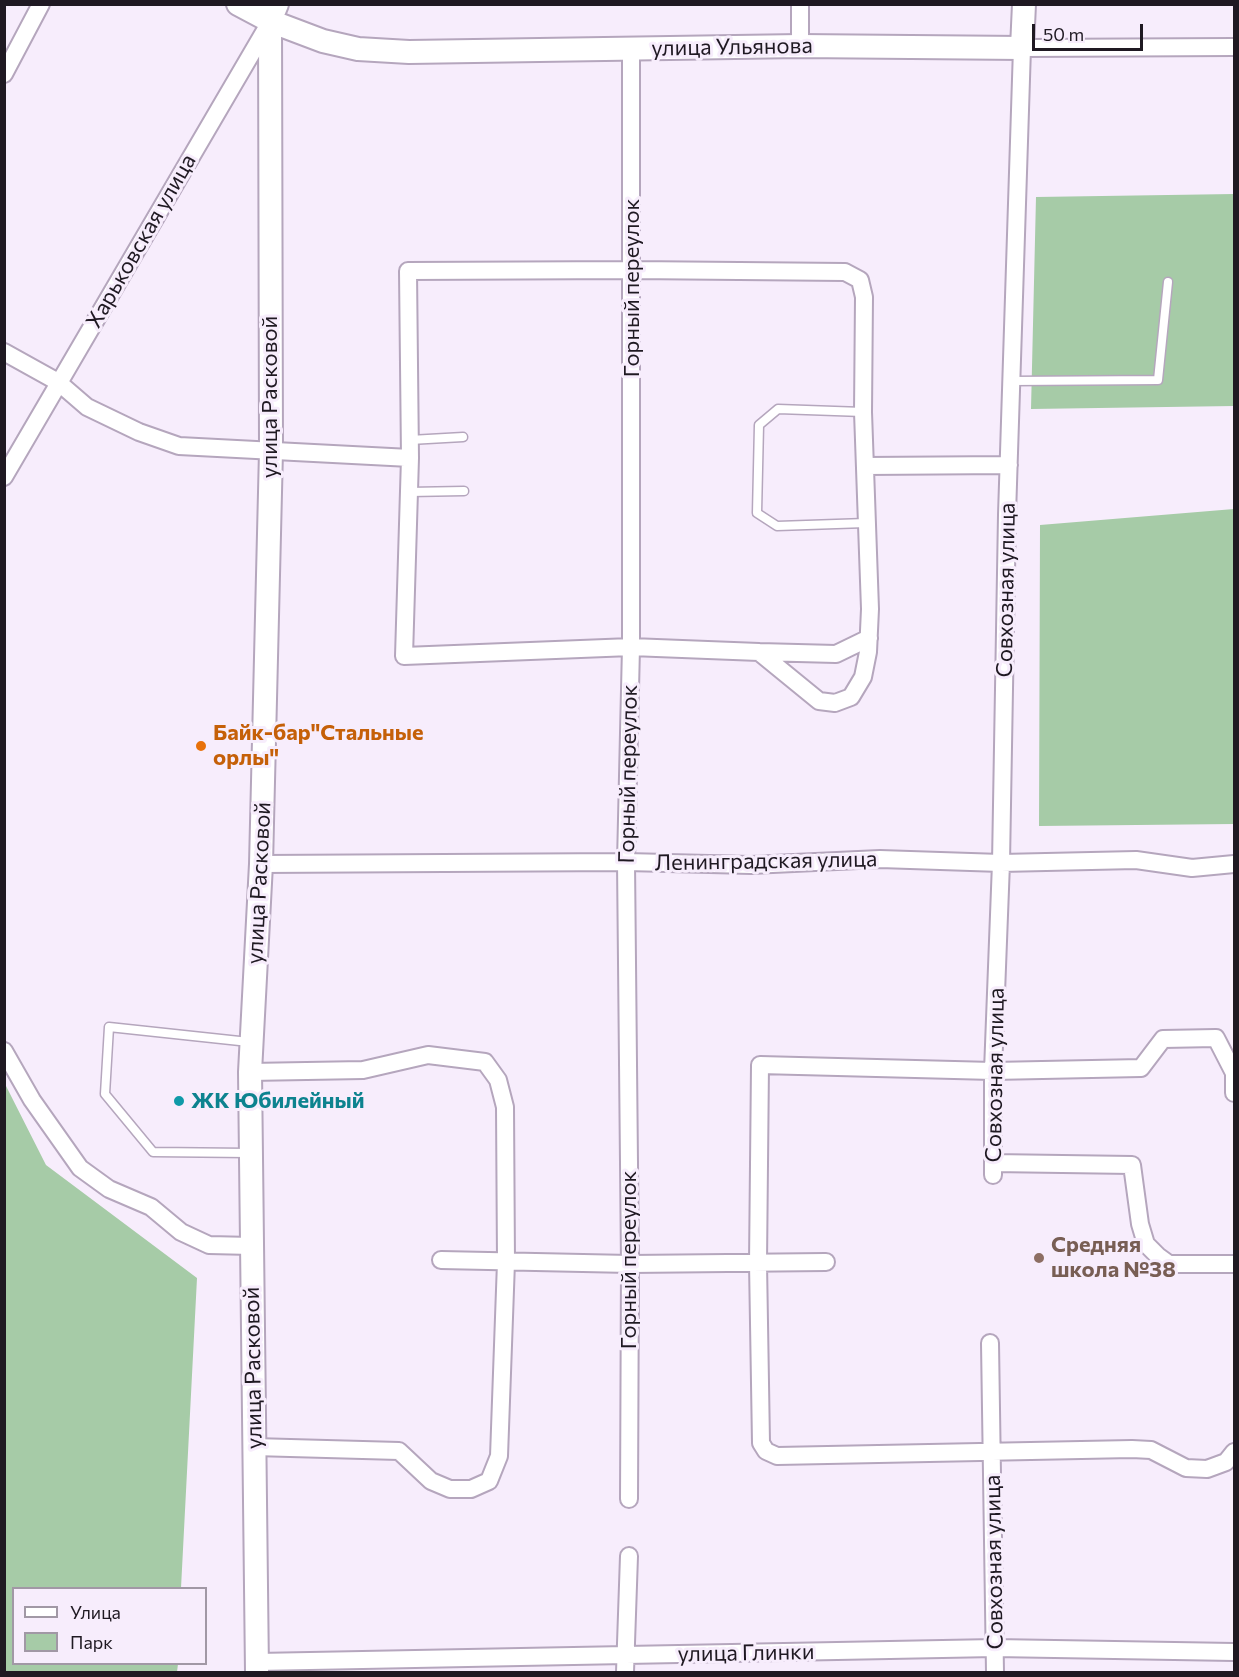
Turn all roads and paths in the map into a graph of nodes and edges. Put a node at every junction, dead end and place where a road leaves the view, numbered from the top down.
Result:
1 (41, 4) edge
2 (238, 4) edge
3 (800, 4) edge
4 (1024, 4) edge
5 (274, 13) edge
6 (800, 46) junction
7 (1234, 47) edge
8 (1022, 48) junction
9 (631, 49) junction
10 (4, 74) edge
11 (633, 270) junction
12 (1168, 282) dead end
13 (4, 352) edge
14 (1011, 381) junction
15 (58, 382) junction
16 (863, 412) junction
17 (463, 438) dead end
18 (410, 440) junction
19 (271, 451) junction
20 (410, 458) junction
21 (1009, 465) junction
22 (865, 466) junction
23 (4, 477) edge
24 (464, 490) dead end
25 (409, 492) junction
26 (866, 523) junction
27 (869, 638) junction
28 (631, 647) junction
29 (759, 652) junction
30 (626, 862) junction
31 (1001, 863) junction
32 (261, 864) junction
33 (1234, 864) edge
34 (251, 1042) junction
35 (4, 1051) edge
36 (993, 1071) junction
37 (250, 1072) junction
38 (1234, 1093) edge
39 (250, 1153) junction
40 (252, 1246) junction
41 (441, 1260) dead end
42 (506, 1262) junction
43 (758, 1263) junction
44 (826, 1263) dead end
45 (630, 1264) junction
46 (1234, 1264) edge
47 (990, 1343) dead end
48 (254, 1447) junction
49 (992, 1450) junction
50 (1234, 1452) edge
51 (629, 1499) dead end
52 (629, 1556) dead end
53 (995, 1648) junction
54 (1234, 1652) edge
55 (625, 1655) junction
56 (257, 1667) edge
57 (625, 1672) edge
58 (995, 1672) edge

1 - 10 street
2 - 5 street, улица Ульянова
3 - 6 street
4 - 8 street, Совхозная улица
5 - 9 street, улица Ульянова
5 - 15 street, Харьковская улица
5 - 19 street, улица Расковой
6 - 8 street, улица Ульянова
6 - 9 street, улица Ульянова
7 - 8 street, улица Ульянова
8 - 14 street, Совхозная улица
9 - 11 street, Горный переулок
11 - 16 street
11 - 18 street
11 - 28 street, Горный переулок
12 - 14 lane
13 - 15 street
14 - 21 street, Совхозная улица
15 - 19 street
15 - 23 street, Харьковская улица
16 - 22 street
16 - 26 lane
17 - 18 lane
18 - 20 street
19 - 20 street
19 - 32 street, улица Расковой
20 - 25 street
21 - 22 street
21 - 31 street, Совхозная улица
22 - 26 street
24 - 25 lane
25 - 28 street
26 - 27 street
27 - 29 street
27 - 29 street
28 - 29 street
28 - 30 street, Горный переулок
30 - 31 street, Ленинградская улица
30 - 32 street, Ленинградская улица
30 - 45 street, Горный переулок
31 - 33 street, Ленинградская улица
31 - 36 street, Совхозная улица
32 - 34 street, улица Расковой
34 - 37 street, улица Расковой
34 - 39 lane
35 - 40 street
36 - 38 street
36 - 43 street
36 - 46 street, Совхозная улица
37 - 39 street, улица Расковой
37 - 42 street
39 - 40 street, улица Расковой
40 - 48 street, улица Расковой
41 - 42 street
42 - 45 street
42 - 48 street
43 - 44 street
43 - 45 street
43 - 49 street
45 - 51 street, Горный переулок
47 - 49 street, Совхозная улица
48 - 56 street, улица Расковой
49 - 50 street
49 - 53 street, Совхозная улица
52 - 55 street
53 - 54 street, улица Глинки
53 - 55 street, улица Глинки
53 - 58 street, Совхозная улица
55 - 56 street, улица Глинки
55 - 57 street

